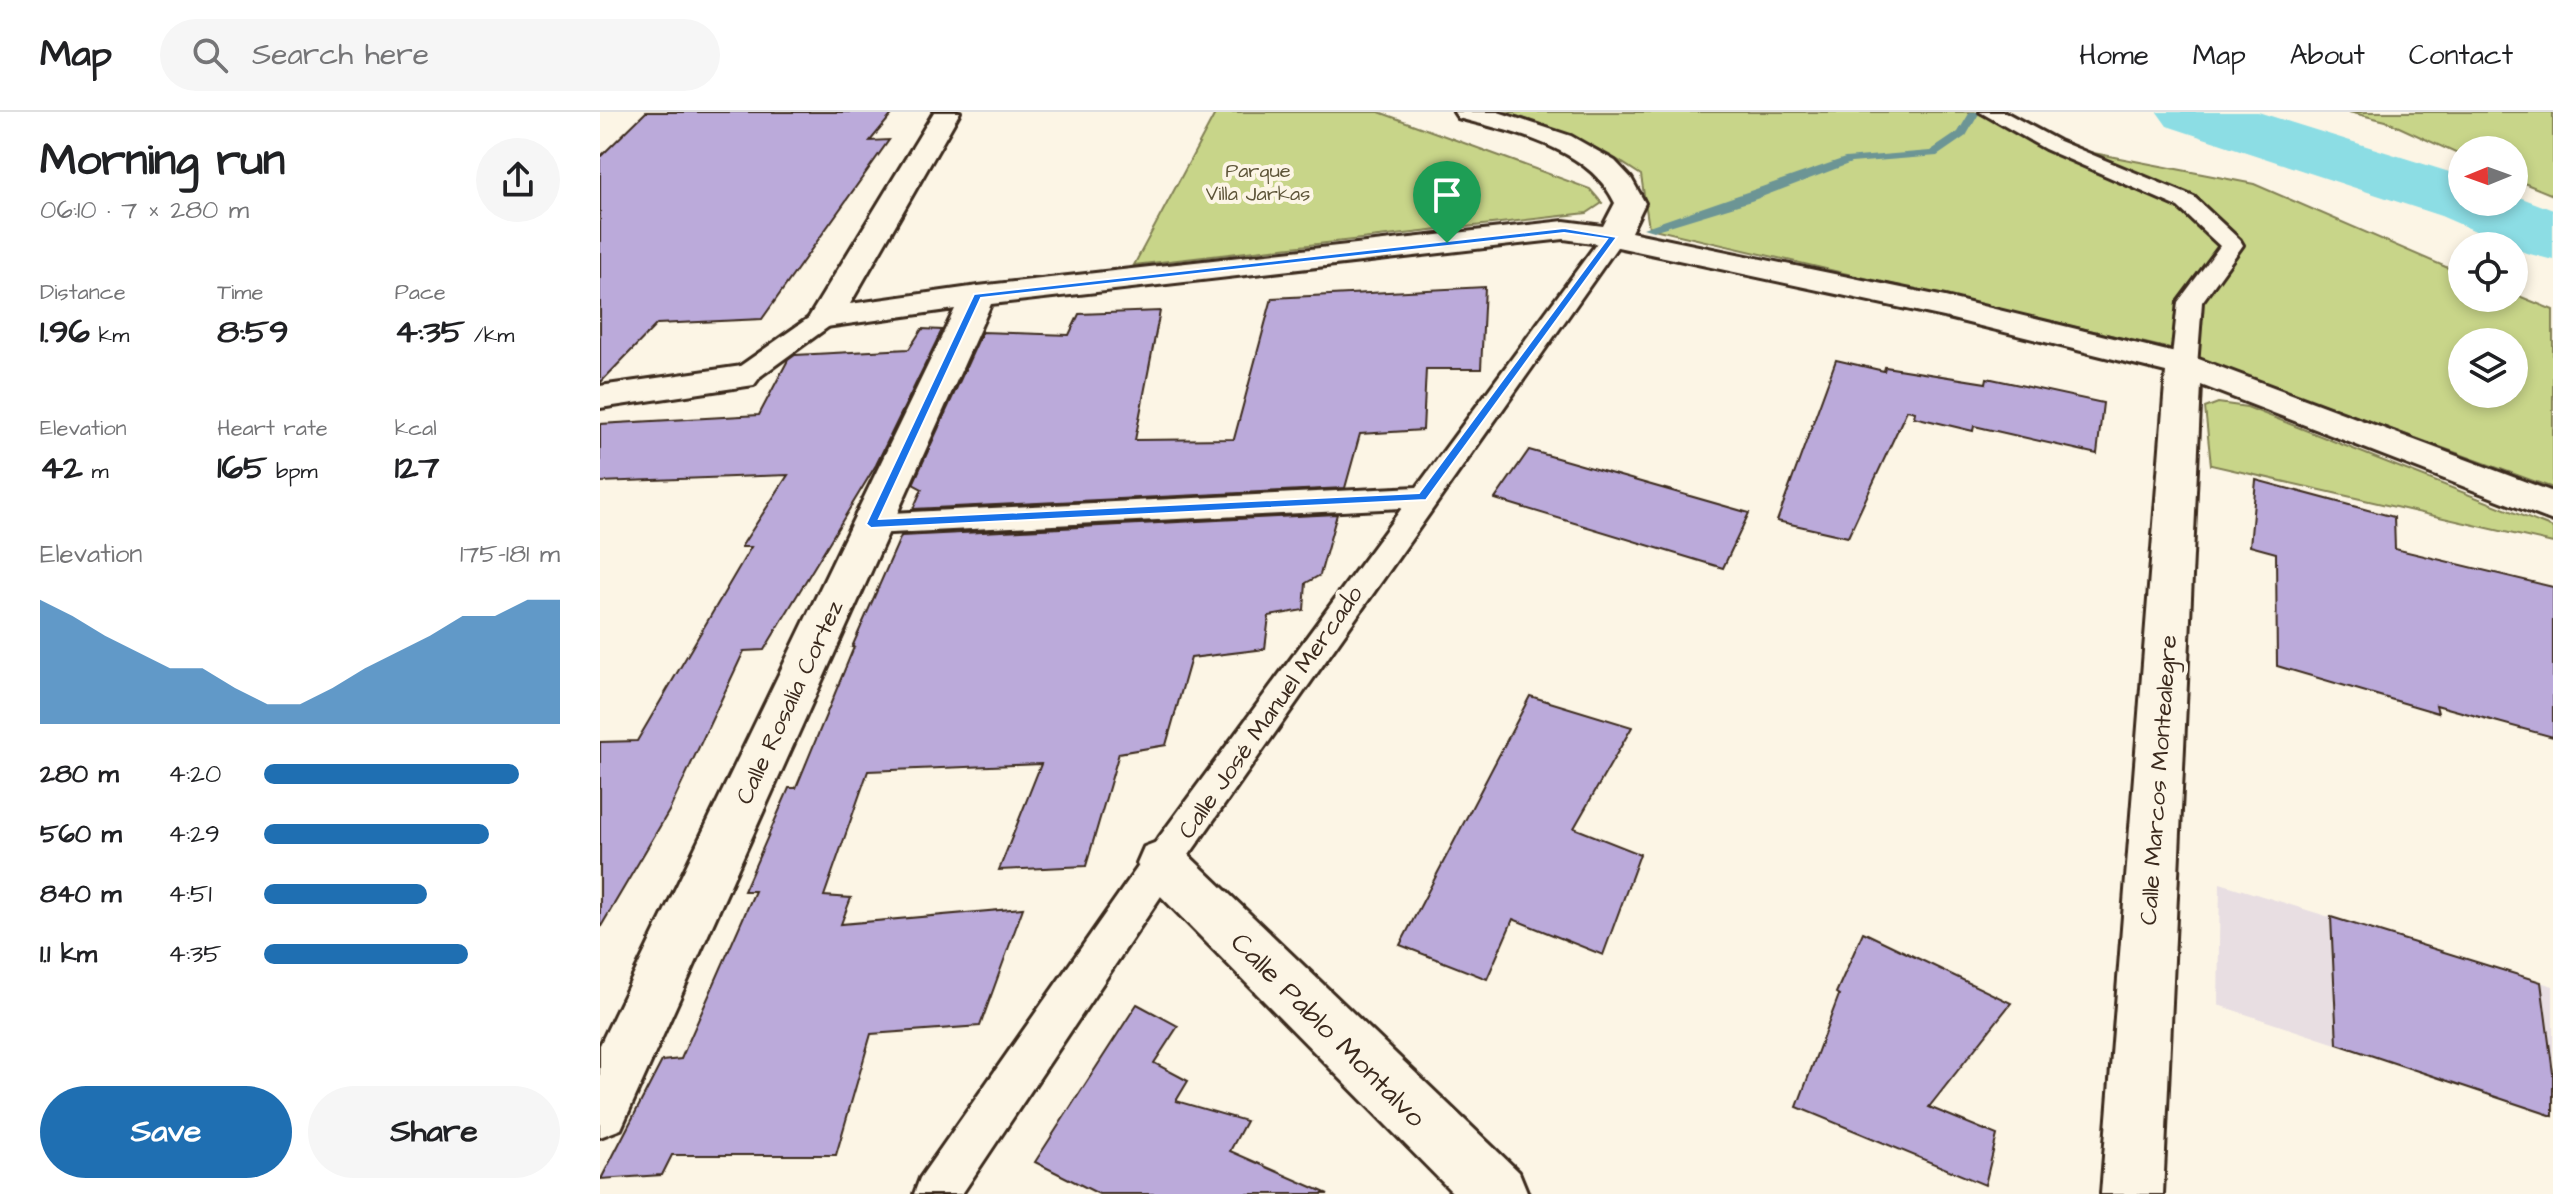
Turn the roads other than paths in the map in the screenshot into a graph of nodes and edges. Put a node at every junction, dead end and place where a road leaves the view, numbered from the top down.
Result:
1 (947, 112) edge
2 (1467, 112) edge
3 (1990, 112) edge
4 (1613, 237) junction
5 (978, 296) junction
6 (826, 317) junction
7 (2184, 366) junction
8 (742, 377) joint
9 (600, 397) edge
10 (1422, 497) junction
11 (2553, 507) edge
12 (871, 524) junction
13 (1162, 863) junction
14 (600, 1108) edge
15 (936, 1194) edge
16 (1497, 1194) edge
17 (2132, 1194) edge

1 - 6 street
2 - 4 street
3 - 7 lane
4 - 5 street
4 - 7 street
4 - 10 lane, Calle José Manuel Mercado
5 - 6 street
5 - 12 street, Calle Rosalía Cortez
6 - 8 lane
7 - 11 street
7 - 17 street, Calle Marcos Montealegre
8 - 9 street
10 - 12 lane
10 - 13 lane, Calle José Manuel Mercado
12 - 14 street, Calle Rosalía Cortez
13 - 15 lane, Calle José Manuel Mercado
13 - 16 street, Calle Pablo Montalvo

